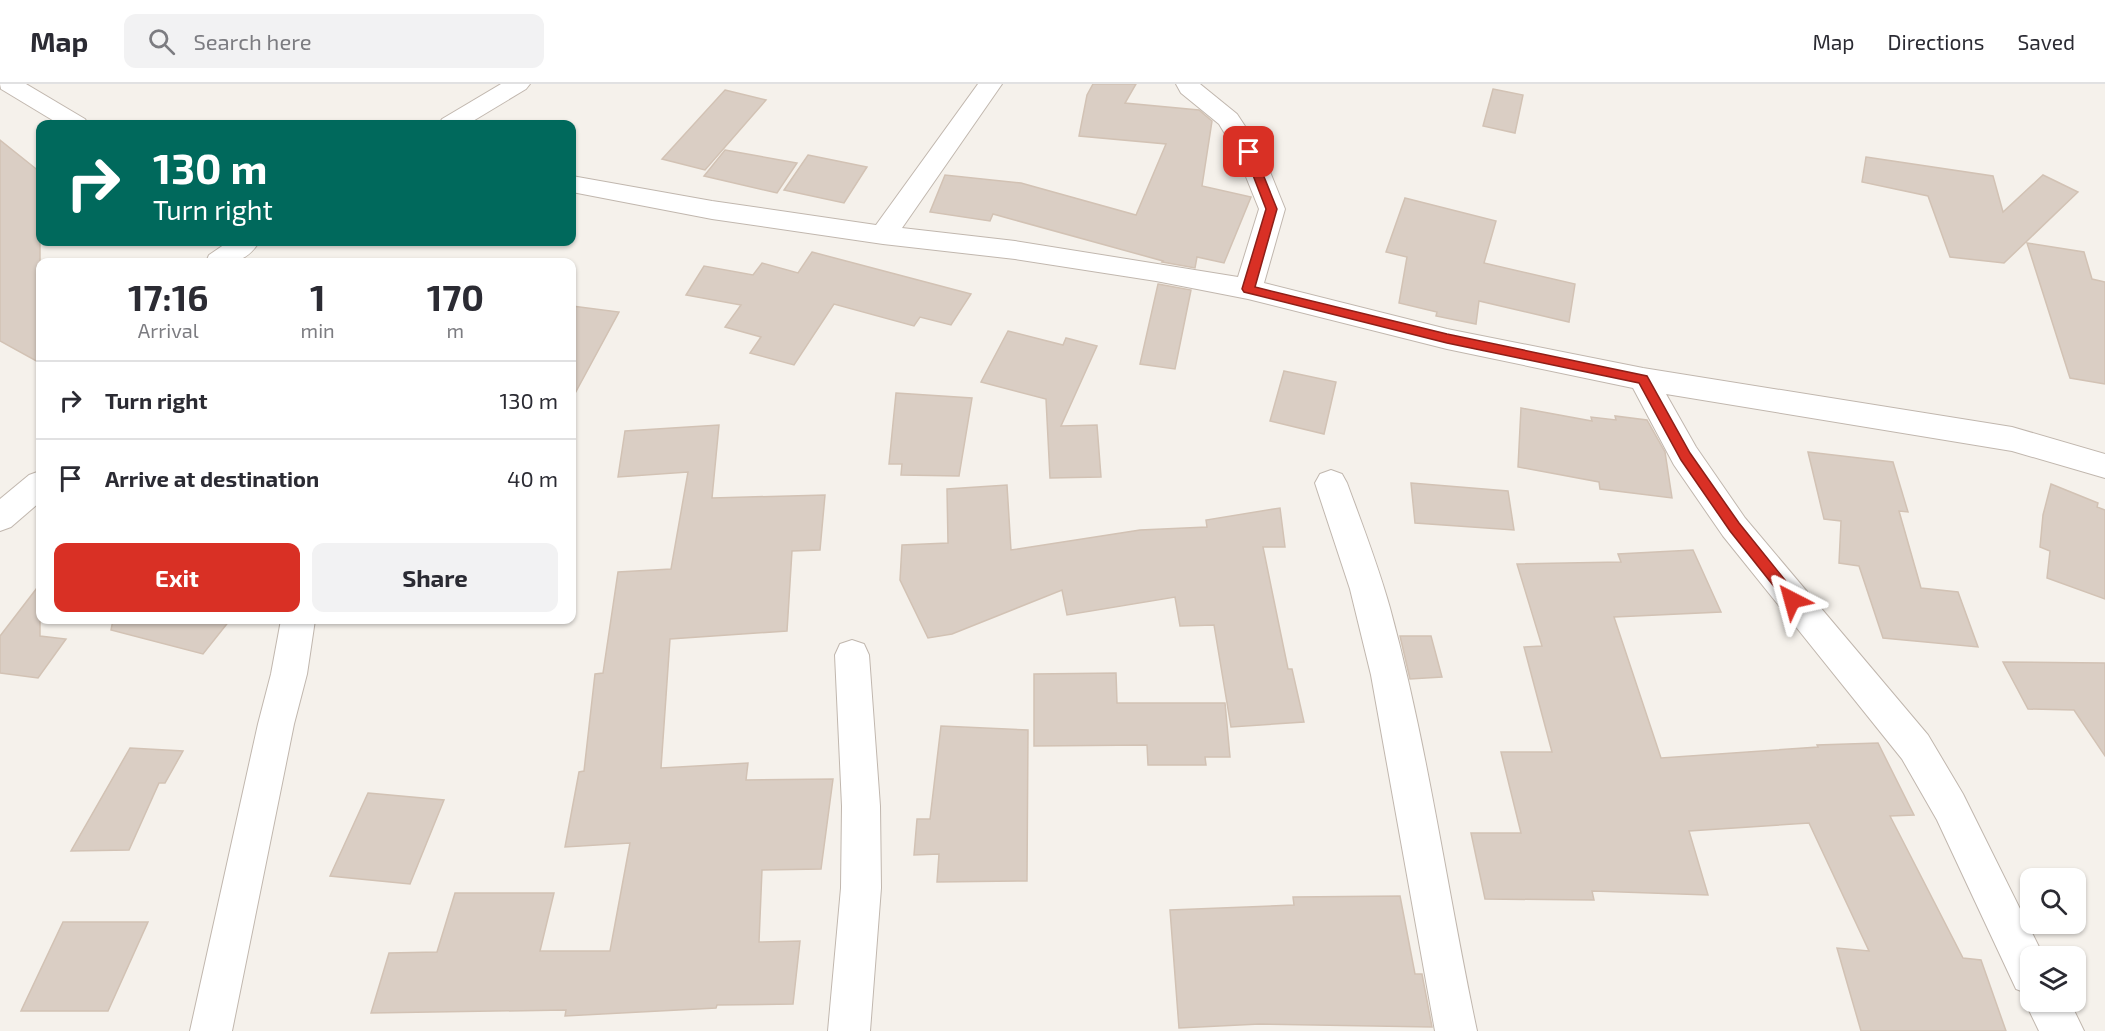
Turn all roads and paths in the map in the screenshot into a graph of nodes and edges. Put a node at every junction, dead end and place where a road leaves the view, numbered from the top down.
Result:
1 (9, 84) edge
2 (518, 84) edge
3 (990, 84) edge
4 (1188, 84) edge
5 (69, 120) edge
6 (458, 120) edge
7 (576, 185) edge
8 (883, 235) junction
9 (239, 246) edge
10 (224, 258) edge
11 (1248, 289) junction
12 (1643, 379) junction
13 (2105, 466) edge
14 (1331, 483) dead end
15 (36, 487) edge
16 (0, 518) edge
17 (297, 624) edge
18 (852, 655) dead end
19 (2020, 951) edge
20 (2052, 1012) edge
21 (211, 1031) edge
22 (849, 1031) edge
23 (1456, 1031) edge
24 (2063, 1031) edge

1 - 5 street
2 - 6 street
3 - 8 street
4 - 11 street
7 - 8 street
8 - 11 street
9 - 10 street
11 - 12 street
12 - 13 street
12 - 19 street
14 - 23 street
15 - 16 street
17 - 21 street
18 - 22 street
20 - 24 street

